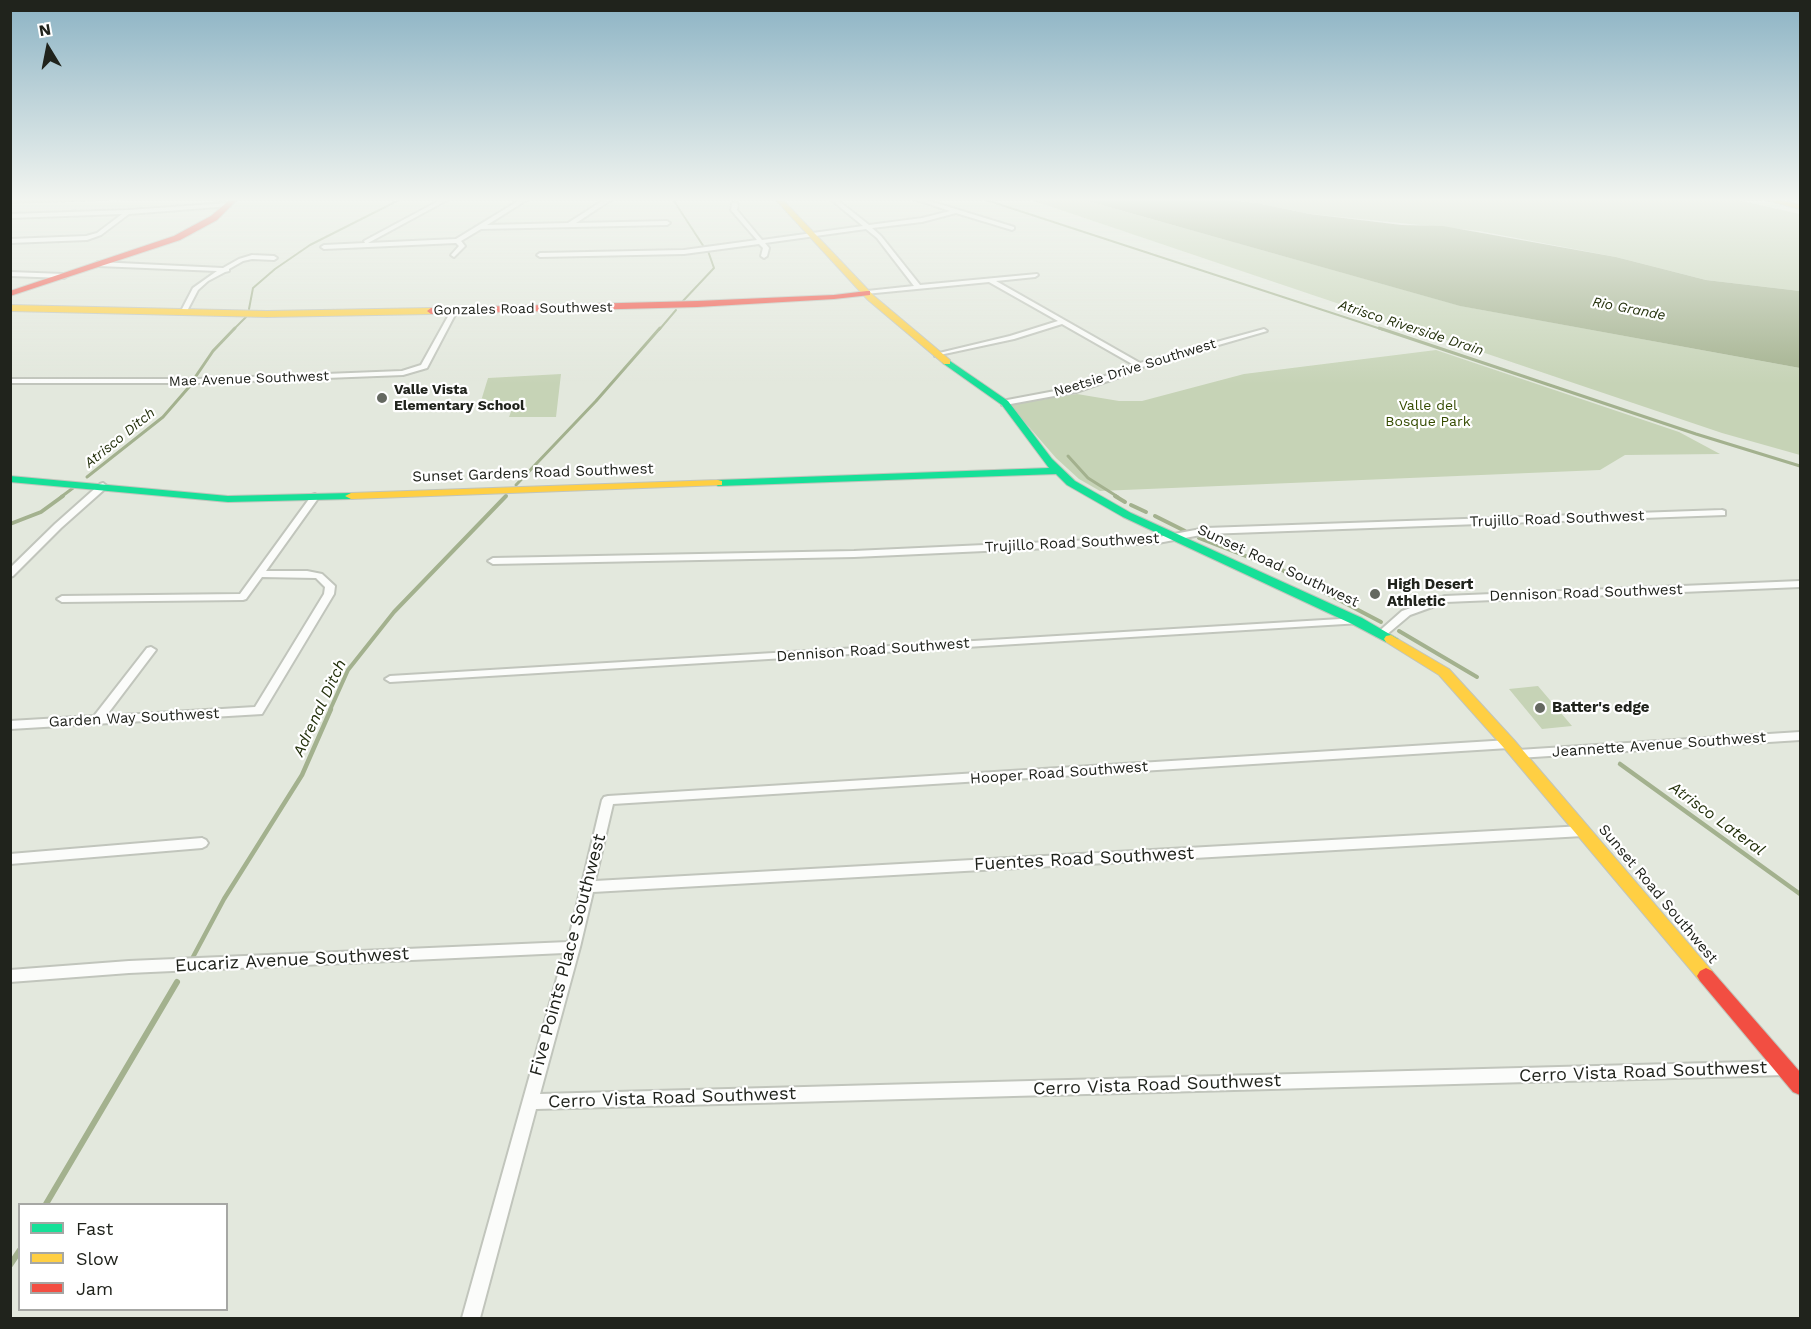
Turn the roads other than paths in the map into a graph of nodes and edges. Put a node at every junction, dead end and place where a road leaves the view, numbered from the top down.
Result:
1 (110, 260) edge
2 (241, 260) edge
3 (836, 260) edge
4 (897, 260) edge
5 (98, 264) junction
6 (227, 270) junction
7 (10, 274) edge
8 (1035, 275) dead end
9 (64, 276) junction
10 (990, 280) junction
11 (918, 287) junction
12 (867, 293) junction
13 (10, 294) edge
14 (10, 308) edge
15 (184, 311) junction
16 (454, 311) junction
17 (1062, 322) junction
18 (1264, 331) dead end
19 (937, 355) junction
20 (1139, 365) junction
21 (10, 381) edge
22 (1005, 403) junction
23 (1057, 471) junction
24 (10, 479) edge
25 (101, 485) junction
26 (315, 497) junction
27 (1722, 513) dead end
28 (1176, 536) junction
29 (493, 561) dead end
30 (10, 574) edge
31 (260, 574) junction
32 (1800, 584) edge
33 (62, 599) dead end
34 (1357, 621) junction
35 (1381, 634) junction
36 (151, 650) dead end
37 (390, 679) dead end
38 (98, 720) junction
39 (10, 725) edge
40 (1800, 736) edge
41 (1514, 749) junction
42 (608, 800) joint
43 (1583, 831) junction
44 (202, 843) dead end
45 (10, 860) edge
46 (586, 887) junction
47 (573, 947) junction
48 (10, 976) edge
49 (1785, 1068) junction
50 (1800, 1086) edge
51 (530, 1102) junction
52 (471, 1318) edge

1 - 5 street
2 - 6 street
3 - 12 street, Sunset Road Southwest
4 - 11 street
5 - 6 street
5 - 9 street
6 - 15 street
7 - 9 street
8 - 10 street, Gonzales Road Southwest
9 - 13 street
10 - 11 street, Gonzales Road Southwest
10 - 17 street
11 - 12 street, Gonzales Road Southwest
12 - 16 street, Gonzales Road Southwest
12 - 19 street, Sunset Road Southwest
14 - 15 street, Gonzales Road Southwest
15 - 16 street, Gonzales Road Southwest
16 - 21 street, Mae Avenue Southwest
17 - 19 street
17 - 20 street
18 - 20 street, Neetsie Drive Southwest
19 - 22 street, Sunset Road Southwest
20 - 22 street, Neetsie Drive Southwest
22 - 23 street, Sunset Road Southwest
23 - 26 street, Sunset Gardens Road Southwest
23 - 28 street, Sunset Road Southwest
24 - 25 street, Sunset Gardens Road Southwest
25 - 26 street, Sunset Gardens Road Southwest
25 - 30 street
26 - 31 street
27 - 28 street, Trujillo Road Southwest
28 - 29 street, Trujillo Road Southwest
28 - 34 street, Sunset Road Southwest
31 - 33 street
31 - 38 street, Garden Way Southwest
32 - 35 street, Dennison Road Southwest
34 - 35 street, Sunset Road Southwest
34 - 37 street, Dennison Road Southwest
35 - 41 street, Sunset Road Southwest
36 - 38 street
38 - 39 street, Garden Way Southwest
40 - 41 street, Jeannette Avenue Southwest
41 - 42 street, Hooper Road Southwest
41 - 43 street, Sunset Road Southwest
42 - 46 street, Five Points Place Southwest
43 - 46 street, Fuentes Road Southwest
43 - 49 street, Sunset Road Southwest
44 - 45 street
46 - 47 street, Five Points Place Southwest
47 - 48 street, Eucariz Avenue Southwest
47 - 51 street, Five Points Place Southwest
49 - 50 street, Sunset Road Southwest
49 - 51 street, Cerro Vista Road Southwest
51 - 52 street, Five Points Place Southwest

